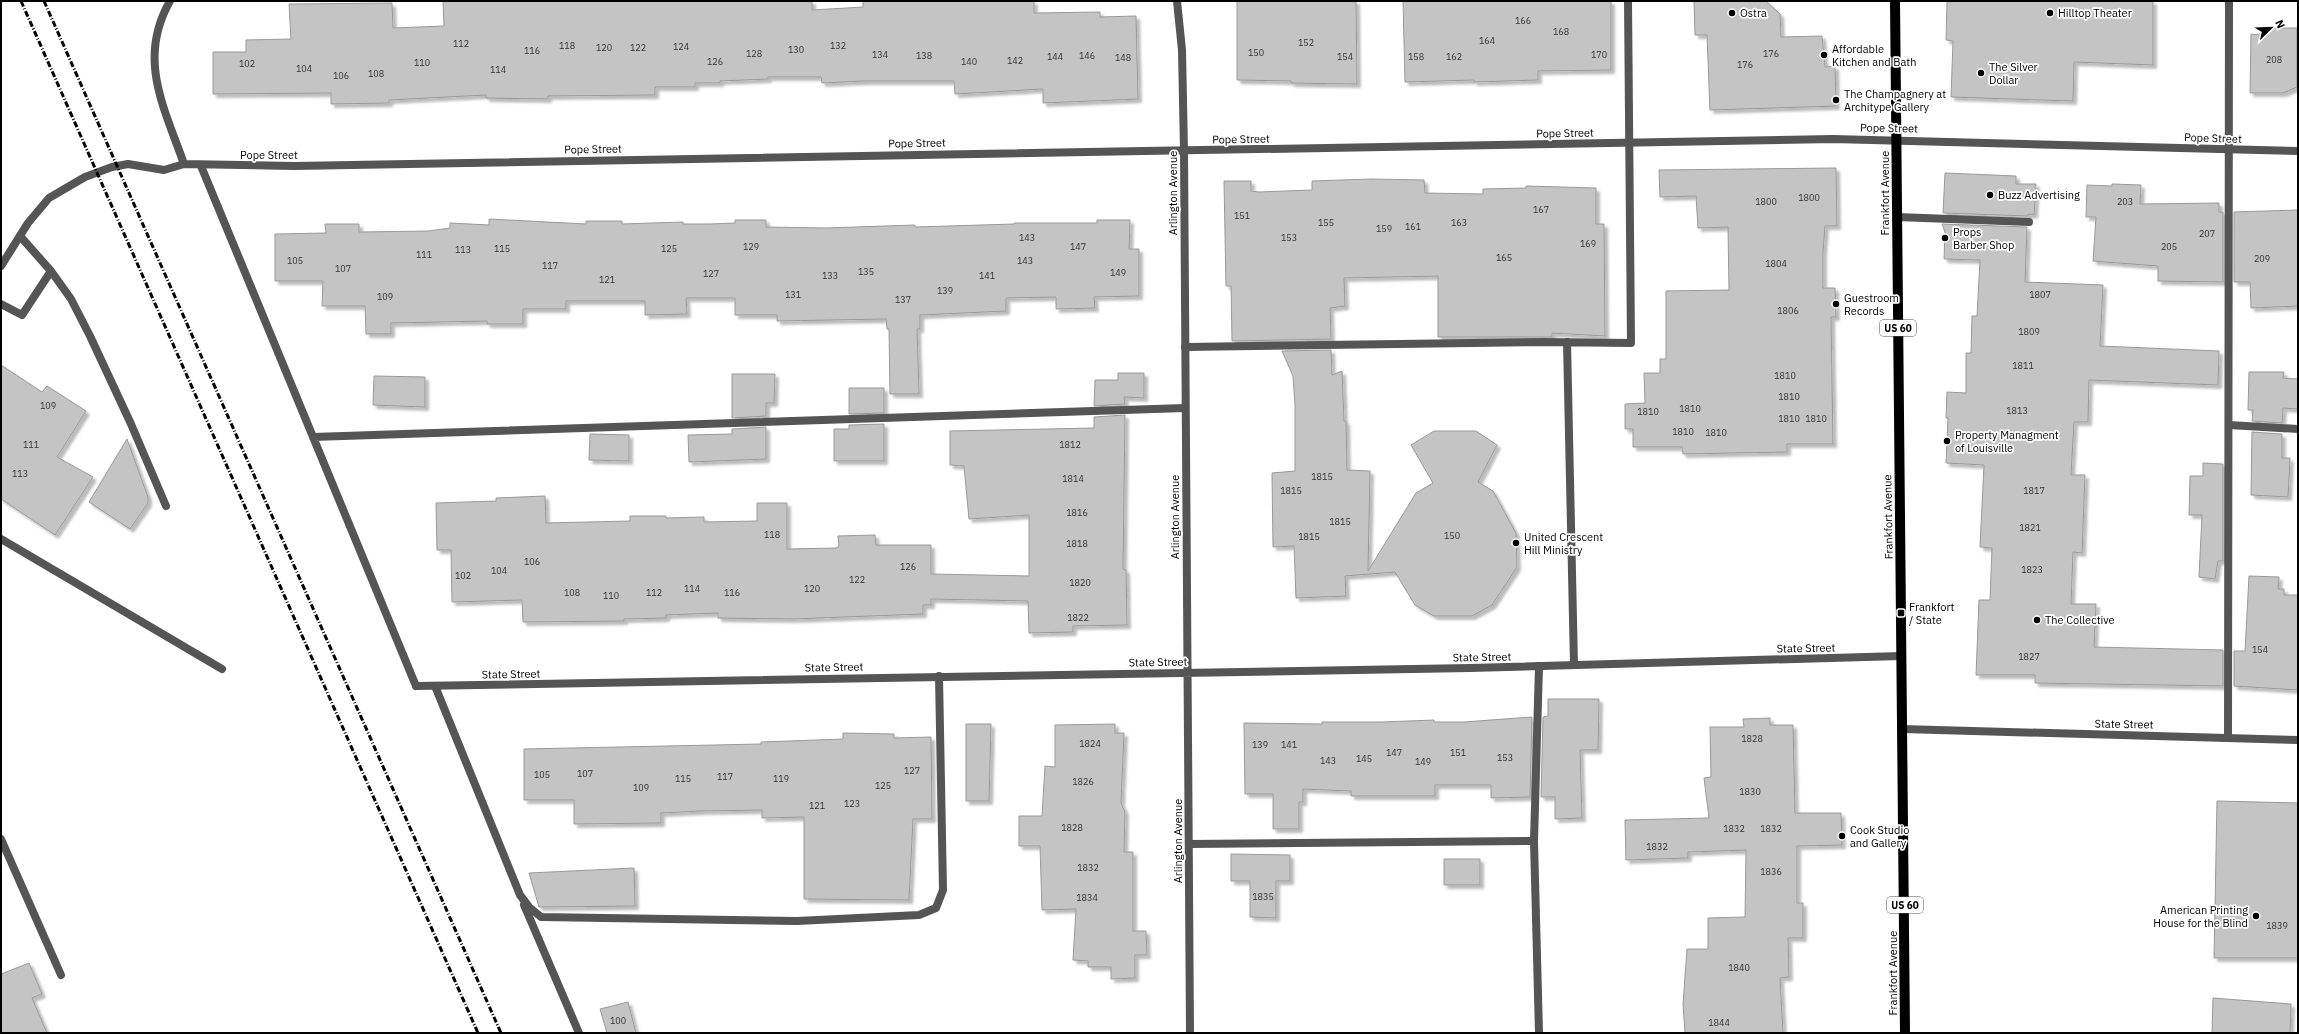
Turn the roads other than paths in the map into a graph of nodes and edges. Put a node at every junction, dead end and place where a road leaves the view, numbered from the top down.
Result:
1 (170, 1) edge
2 (1177, 1) edge
3 (1628, 1) edge
4 (1895, 1) edge
5 (2229, 1) edge
6 (1896, 139) junction
7 (1630, 142) junction
8 (2228, 149) junction
9 (1184, 151) junction
10 (2298, 151) edge
11 (184, 164) junction
12 (202, 166) junction
13 (1897, 217) junction
14 (2029, 222) dead end
15 (20, 236) junction
16 (1, 266) edge
17 (51, 271) junction
18 (1, 304) edge
19 (1567, 342) junction
20 (1186, 347) junction
21 (1185, 408) junction
22 (2229, 425) junction
23 (2298, 429) edge
24 (313, 437) junction
25 (166, 506) dead end
26 (1, 539) edge
27 (1901, 656) junction
28 (1574, 665) junction
29 (1539, 666) junction
30 (222, 669) dead end
31 (1188, 672) junction
32 (939, 676) junction
33 (435, 686) junction
34 (1902, 729) junction
35 (2228, 738) junction
36 (2298, 740) edge
37 (1, 839) edge
38 (1534, 841) junction
39 (1189, 844) junction
40 (520, 895) junction
41 (61, 975) dead end
42 (579, 1033) edge
43 (1190, 1033) edge
44 (1539, 1033) edge
45 (1905, 1033) edge

1 - 11 street
2 - 9 street, Arlington Avenue
3 - 7 street
4 - 6 main road, Frankfort Avenue / US 60
5 - 8 street
6 - 7 street, Pope Street
6 - 8 street, Pope Street
6 - 13 main road, Frankfort Avenue / US 60
7 - 9 street, Pope Street
7 - 19 street
8 - 10 street, Pope Street
8 - 22 street
9 - 12 street, Pope Street
9 - 20 street, Arlington Avenue
11 - 12 street, Pope Street
11 - 15 street
12 - 24 street
13 - 14 street
13 - 27 main road, Frankfort Avenue / US 60
15 - 16 street
15 - 17 street
17 - 18 street
17 - 25 street
19 - 20 street
19 - 28 street
20 - 21 street, Arlington Avenue
21 - 24 street
21 - 31 street, Arlington Avenue
22 - 23 street
22 - 35 street
24 - 33 street, State Street
26 - 30 street
27 - 28 street, State Street
27 - 34 main road, Frankfort Avenue / US 60
28 - 29 street, State Street
29 - 31 street, State Street
29 - 38 street
31 - 32 street, State Street
31 - 39 street, Arlington Avenue
32 - 33 street, State Street
32 - 40 street
33 - 40 street
34 - 35 street, State Street
34 - 45 main road, Frankfort Avenue / US 60
35 - 36 street, State Street
37 - 41 street
38 - 39 street
38 - 44 street
39 - 43 street, Arlington Avenue
40 - 42 street

